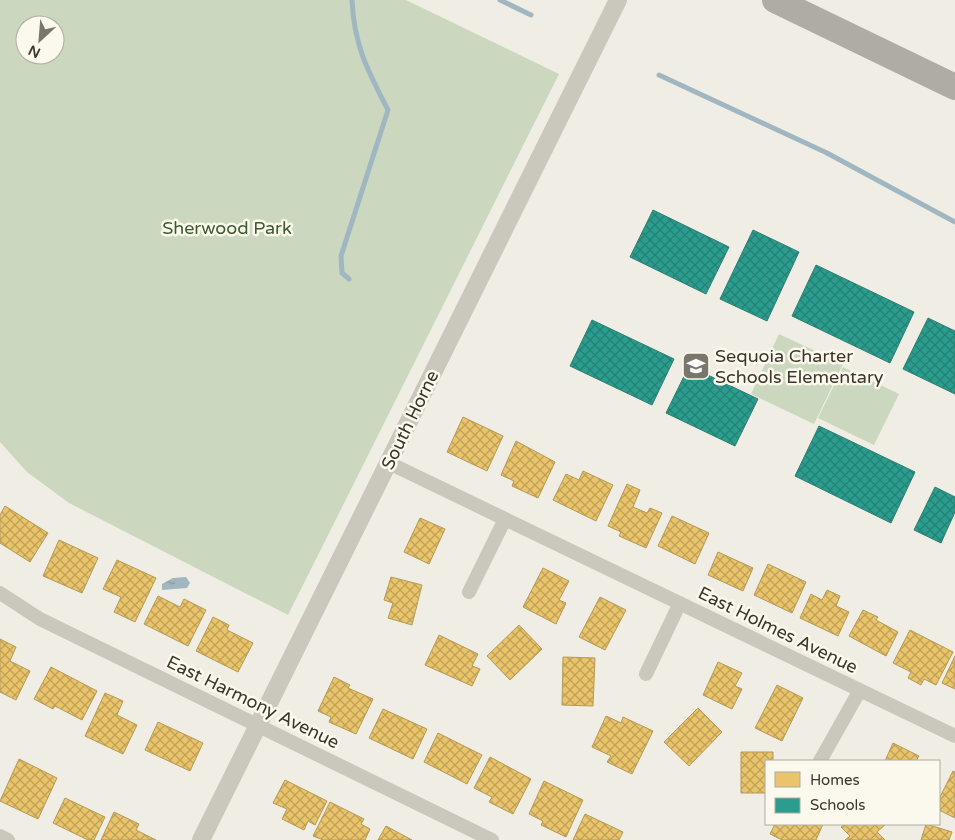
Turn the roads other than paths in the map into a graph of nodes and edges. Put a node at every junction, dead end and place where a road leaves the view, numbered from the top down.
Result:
1 (618, 0) edge
2 (785, 4) edge
3 (955, 87) edge
4 (955, 96) edge
5 (389, 463) junction
6 (505, 519) junction
7 (469, 592) dead end
8 (0, 593) edge
9 (680, 603) junction
10 (646, 674) dead end
11 (860, 690) junction
12 (259, 726) junction
13 (955, 736) edge
14 (821, 760) edge
15 (0, 836) edge
16 (8, 840) edge
17 (201, 840) edge
18 (492, 840) edge

1 - 5 street, South Horne
2 - 3 highway
2 - 4 highway
5 - 6 street, East Holmes Avenue
5 - 12 street, South Horne
6 - 7 street
6 - 9 street, East Holmes Avenue
8 - 12 street, East Harmony Avenue
9 - 10 street, East Holmes Avenue
9 - 11 street, East Holmes Avenue
11 - 13 street, East Holmes Avenue
11 - 14 street, East Holmes Avenue
12 - 17 street, South Horne
12 - 18 street, East Harmony Avenue
15 - 16 street

